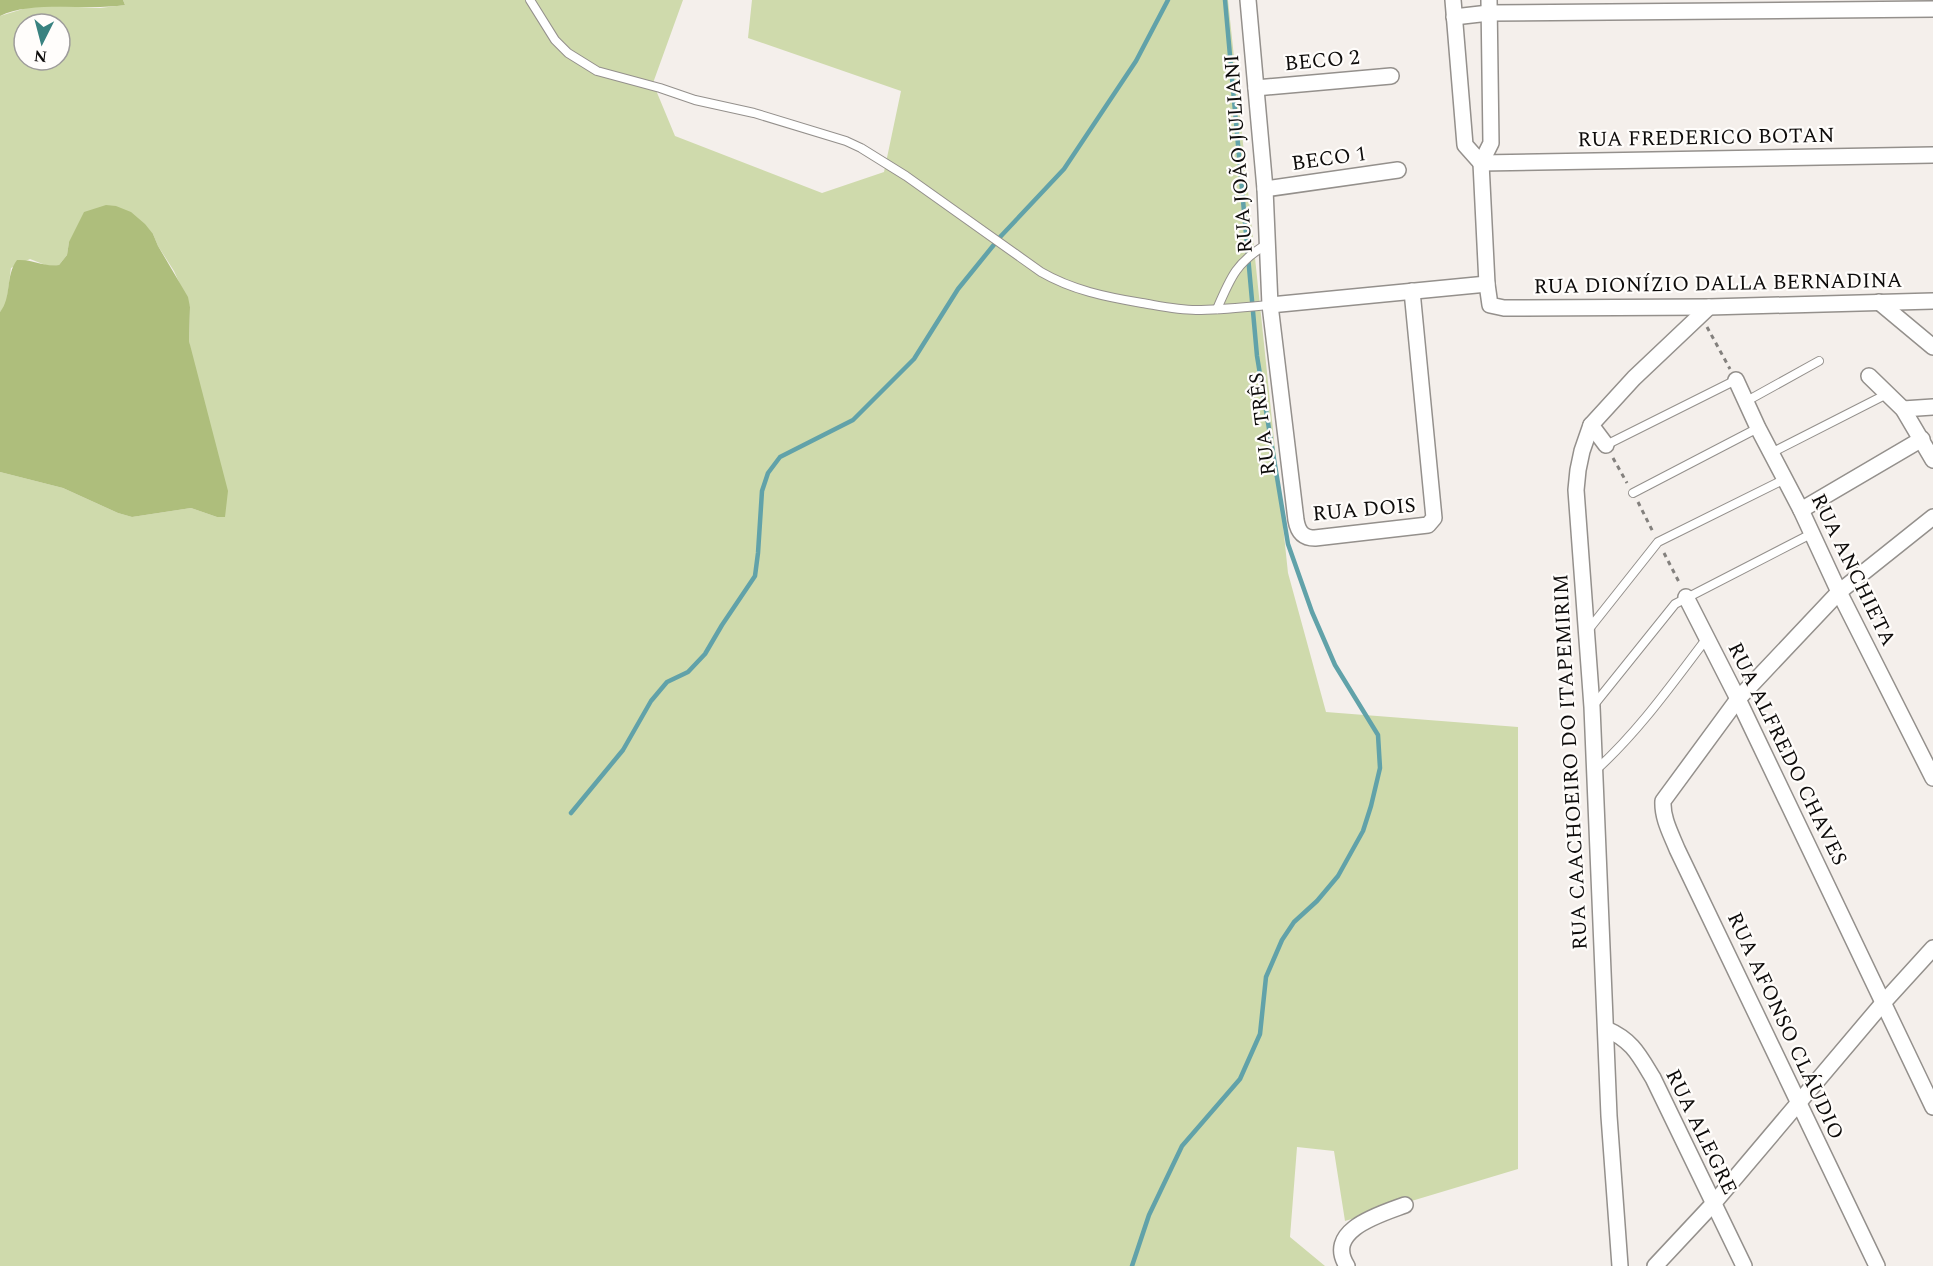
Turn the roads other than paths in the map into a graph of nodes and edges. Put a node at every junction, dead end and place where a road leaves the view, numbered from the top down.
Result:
1 (530, 0) edge
2 (1248, 0) edge
3 (1453, 0) edge
4 (1489, 7) edge
5 (1933, 9) edge
6 (1454, 17) junction
7 (1391, 76) dead end
8 (1256, 88) junction
9 (1933, 155) edge
10 (1481, 163) junction
11 (1398, 170) dead end
12 (1265, 189) junction
13 (1268, 243) junction
14 (1487, 284) junction
15 (1412, 291) junction
16 (1933, 301) edge
17 (1879, 302) junction
18 (1270, 305) junction
19 (1217, 309) junction
20 (1705, 311) junction
21 (1933, 347) edge
22 (1820, 361) dead end
23 (1869, 376) dead end
24 (1736, 380) joint
25 (1887, 394) junction
26 (1745, 402) junction
27 (1933, 407) edge
28 (1903, 409) junction
29 (1591, 424) junction
30 (1758, 428) junction
31 (1922, 439) junction
32 (1606, 445) joint
33 (1771, 453) junction
34 (1933, 460) edge
35 (1785, 479) junction
36 (1633, 493) road end
37 (1801, 510) junction
38 (1933, 517) edge
39 (1811, 534) junction
40 (1304, 536) joint
41 (1839, 592) junction
42 (1686, 597) junction
43 (1588, 631) junction
44 (1707, 638) junction
45 (1738, 699) junction
46 (1592, 707) junction
47 (1931, 768) edge
48 (1594, 771) junction
49 (1933, 948) edge
50 (1883, 1004) junction
51 (1606, 1029) junction
52 (1798, 1104) junction
53 (1933, 1107) edge
54 (1405, 1204) dead end
55 (1713, 1204) junction
56 (1347, 1266) edge
57 (1620, 1266) edge
58 (1655, 1266) edge
59 (1744, 1266) edge
60 (1877, 1266) edge

1 - 19 lane
2 - 8 street, RUA JOÃO JULIANI
3 - 6 street
4 - 5 street
4 - 6 street
4 - 10 street
6 - 10 street
7 - 8 street, BECO 2
8 - 12 street, RUA JOÃO JULIANI
9 - 10 street, RUA FREDERICO BOTAN
10 - 14 street
11 - 12 street, BECO 1
12 - 13 street, RUA JOÃO JULIANI
13 - 18 street, RUA JOÃO JULIANI
13 - 19 lane
14 - 15 street
14 - 20 street, RUA DIONÍZIO DALLA BERNADINA
15 - 18 street
15 - 40 street, RUA DOIS
16 - 17 street, RUA DIONÍZIO DALLA BERNADINA
17 - 20 street, RUA DIONÍZIO DALLA BERNADINA
17 - 21 street
18 - 19 lane
18 - 40 street, RUA TRÊS
20 - 29 street, RUA CAACHOEIRO DO ITAPEMIRIM
22 - 26 lane
23 - 25 street
24 - 26 street, RUA ANCHIETA
24 - 32 lane
25 - 28 street
25 - 33 lane
26 - 30 street, RUA ANCHIETA
27 - 28 street
28 - 31 street
29 - 32 street
29 - 43 street, RUA CAACHOEIRO DO ITAPEMIRIM
30 - 33 street, RUA ANCHIETA
30 - 36 lane
31 - 34 street
31 - 37 street
33 - 35 street, RUA ANCHIETA
35 - 37 street, RUA ANCHIETA
35 - 43 lane
37 - 39 street, RUA ANCHIETA
38 - 41 street
39 - 41 street, RUA ANCHIETA
39 - 42 lane
41 - 45 street
41 - 47 street, RUA ANCHIETA
42 - 44 street, RUA ALFREDO CHAVES
42 - 46 lane
43 - 46 street, RUA CAACHOEIRO DO ITAPEMIRIM
44 - 45 street, RUA ALFREDO CHAVES
44 - 48 lane
45 - 50 street, RUA ALFREDO CHAVES
45 - 52 street, RUA AFONSO CLÁUDIO
46 - 48 street, RUA CAACHOEIRO DO ITAPEMIRIM
48 - 51 street, RUA CAACHOEIRO DO ITAPEMIRIM
49 - 50 street
50 - 52 street
50 - 53 street, RUA ALFREDO CHAVES
51 - 55 street, RUA ALEGRE
51 - 57 street, RUA CAACHOEIRO DO ITAPEMIRIM
52 - 55 street
52 - 60 street, RUA AFONSO CLÁUDIO
54 - 56 street
55 - 58 street
55 - 59 street, RUA ALEGRE

